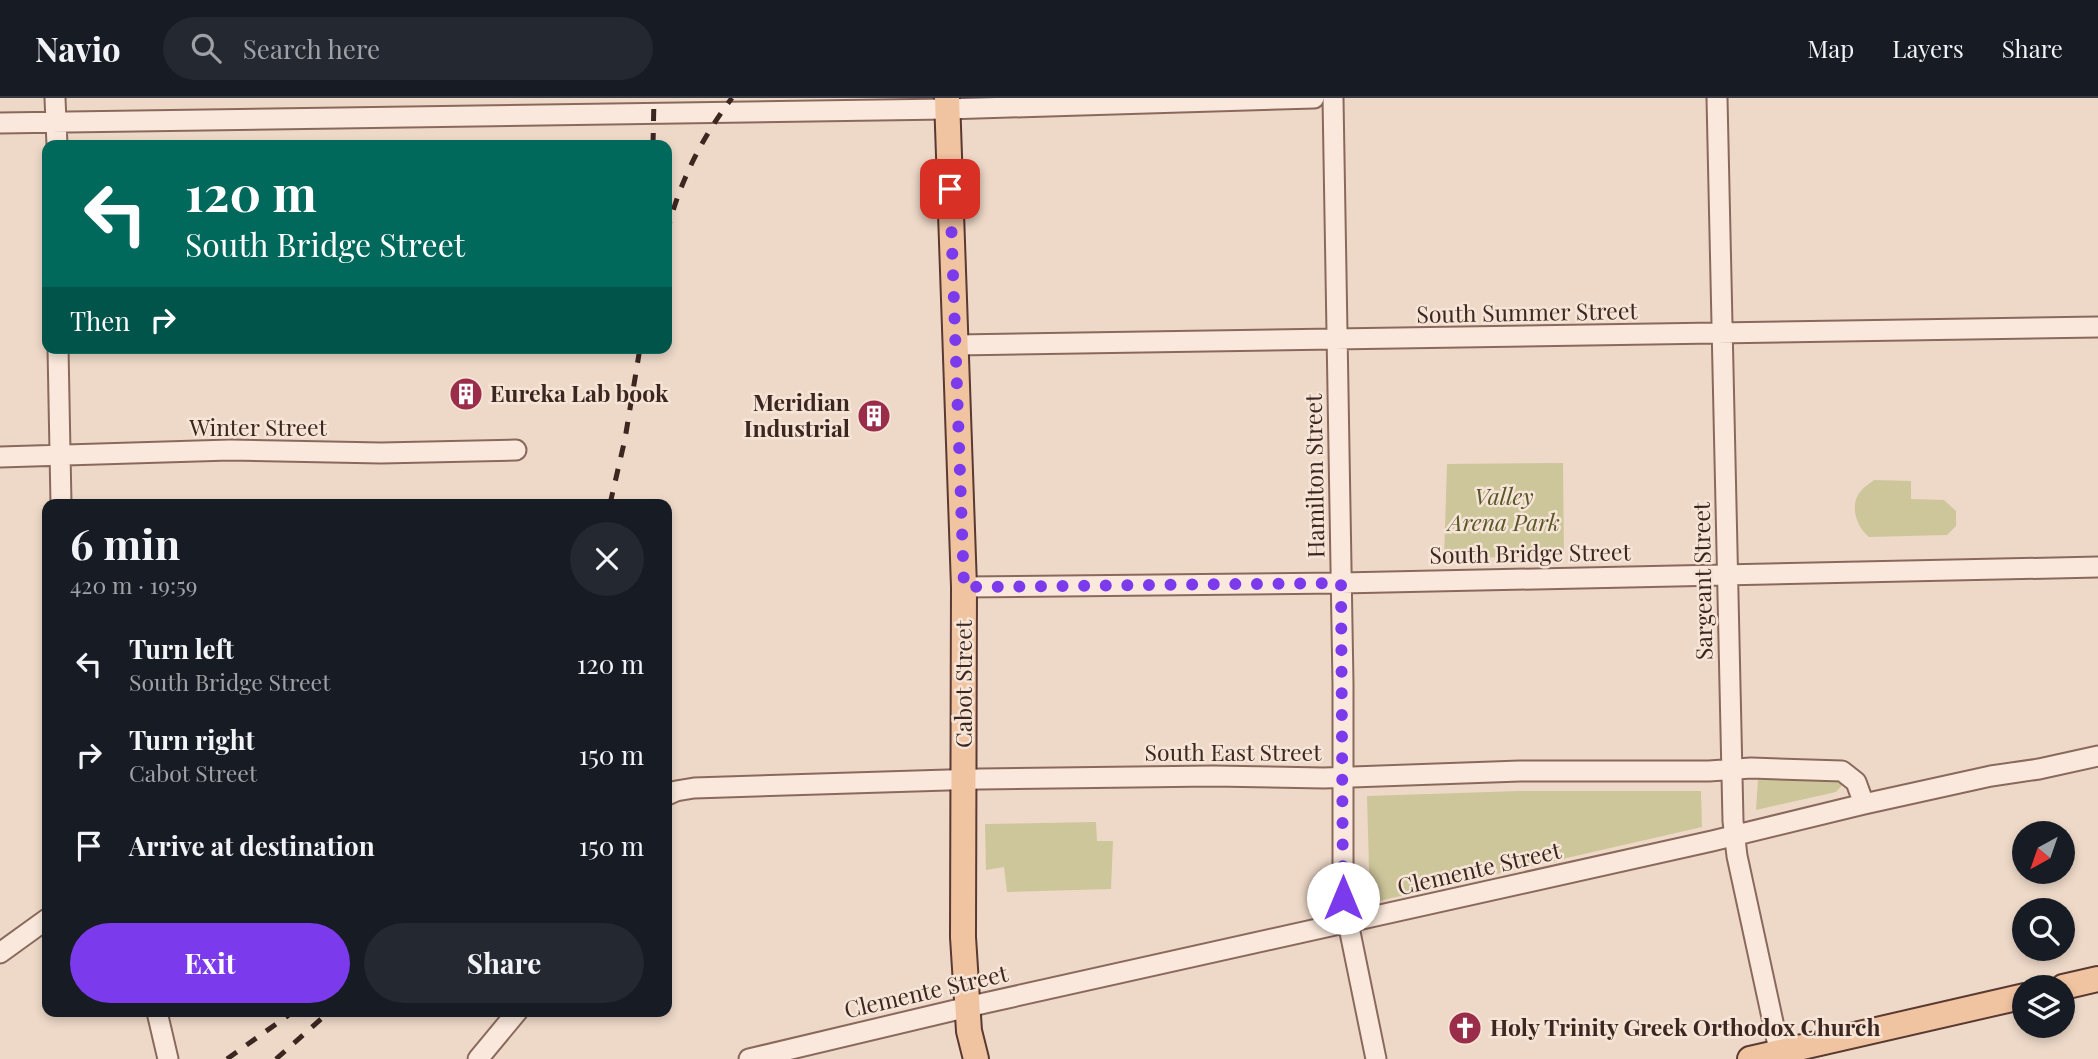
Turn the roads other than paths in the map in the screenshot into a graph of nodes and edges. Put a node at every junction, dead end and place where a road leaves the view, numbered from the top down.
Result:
1 (1314, 98) edge
2 (1333, 98) edge
3 (1717, 98) edge
4 (946, 104) edge
5 (56, 108) edge
6 (0, 123) edge
7 (57, 140) edge
8 (2098, 327) edge
9 (1723, 333) junction
10 (1338, 341) junction
11 (957, 345) junction
12 (58, 354) edge
13 (516, 450) dead end
14 (60, 456) junction
15 (0, 457) edge
16 (61, 499) edge
17 (2098, 567) edge
18 (1727, 574) junction
19 (1341, 583) junction
20 (964, 587) junction
21 (2098, 756) edge
22 (1732, 769) junction
23 (1343, 777) junction
24 (964, 780) junction
25 (672, 793) edge
26 (1864, 804) junction
27 (1735, 836) junction
28 (42, 923) edge
29 (1348, 923) junction
30 (0, 953) edge
31 (2098, 979) edge
32 (2075, 984) edge
33 (2012, 999) edge
34 (967, 1007) junction
35 (158, 1017) edge
36 (513, 1017) edge
37 (1781, 1056) edge
38 (168, 1059) edge
39 (478, 1059) edge
40 (748, 1059) edge
41 (976, 1059) edge
42 (1376, 1059) edge
43 (1750, 1059) edge

1 - 4 street
2 - 10 street, Hamilton Street
3 - 9 street, Sargeant Street
4 - 5 street
4 - 11 main road, Cabot Street
5 - 6 street
5 - 7 street
8 - 9 street, South Summer Street
9 - 10 street, South Summer Street
9 - 18 street, Sargeant Street
10 - 11 street, South Summer Street
10 - 19 street, Hamilton Street
11 - 20 main road, Cabot Street
12 - 14 street
13 - 14 street, Winter Street
14 - 15 street, Winter Street
14 - 16 street
17 - 18 street, South Bridge Street
18 - 19 street, South Bridge Street
18 - 22 street, Sargeant Street
19 - 20 street, South Bridge Street
19 - 23 street, Hamilton Street
20 - 24 main road, Cabot Street
21 - 26 street, Clemente Street
22 - 23 street, South East Street
22 - 26 street, South East Street
22 - 27 street, Sargeant Street
23 - 24 street, South East Street
23 - 29 street, Hamilton Street
24 - 25 street, South East Street
24 - 34 main road, Cabot Street
26 - 27 street, Clemente Street
27 - 29 street, Clemente Street
27 - 37 street, Sargeant Street
28 - 30 street
29 - 34 street, Clemente Street
29 - 42 street, Hamilton Street
31 - 32 main road
33 - 37 main road
34 - 40 street, Clemente Street
34 - 41 main road, Cabot Street
35 - 38 street
36 - 39 street
37 - 43 main road

